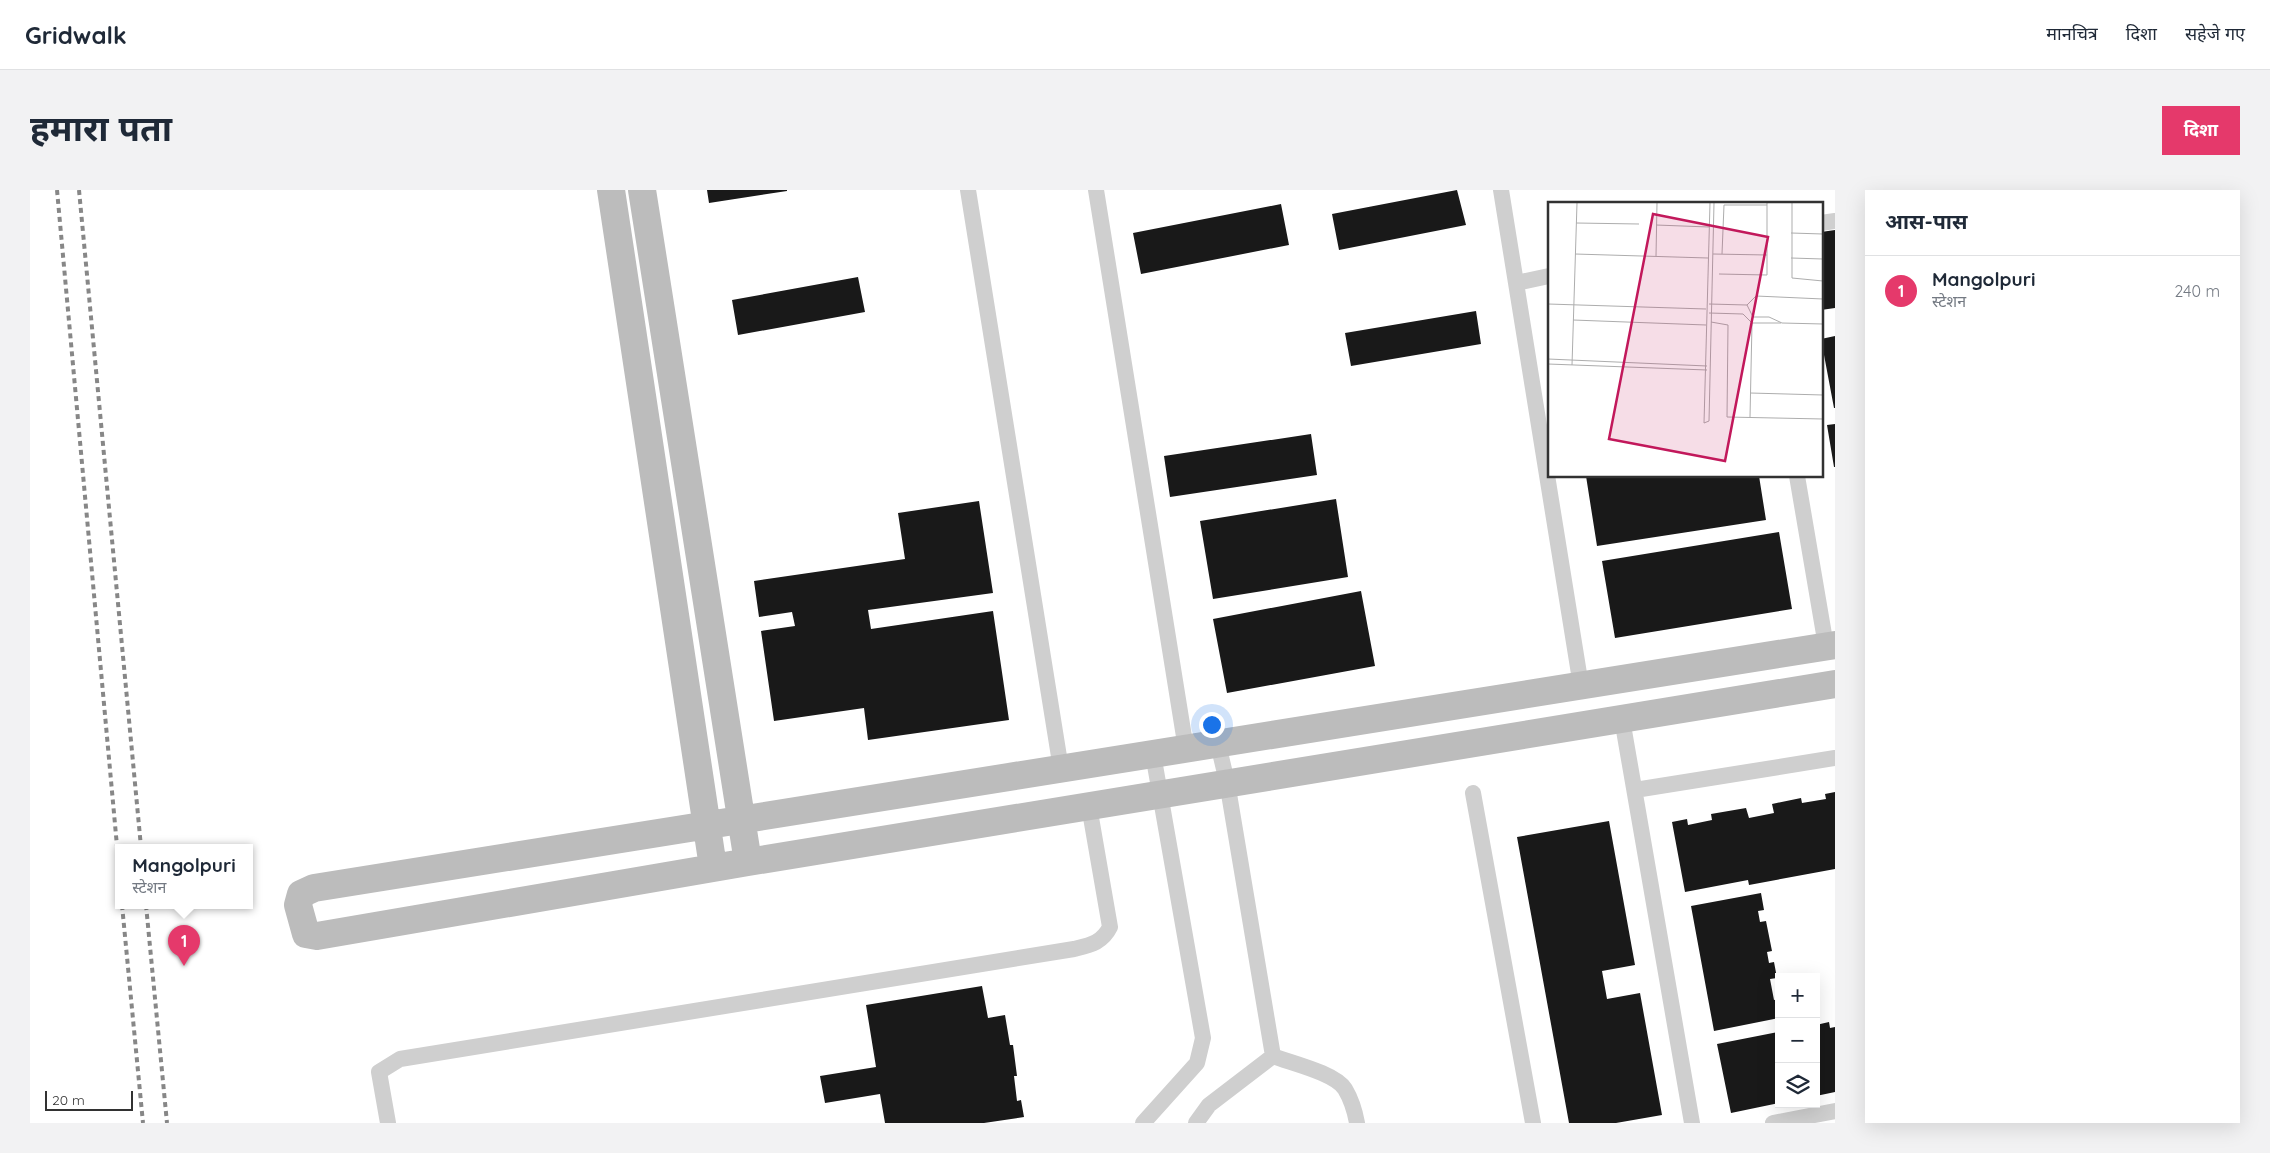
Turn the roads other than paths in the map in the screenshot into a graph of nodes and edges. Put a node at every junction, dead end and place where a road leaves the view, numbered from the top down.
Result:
1 (611, 190) edge
2 (642, 190) edge
3 (968, 190) edge
4 (1096, 190) edge
5 (1501, 190) edge
6 (1835, 221) edge
7 (1822, 223) edge
8 (1548, 276) edge
9 (1516, 283) junction
10 (1797, 478) edge
11 (1830, 646) edge
12 (1835, 684) edge
13 (1581, 686) junction
14 (1622, 719) junction
15 (1218, 744) junction
16 (1186, 749) junction
17 (1153, 754) junction
18 (1835, 758) edge
19 (1061, 769) junction
20 (1228, 782) junction
21 (1635, 790) junction
22 (1473, 793) dead end
23 (1160, 794) junction
24 (1089, 806) junction
25 (742, 820) junction
26 (707, 826) junction
27 (748, 862) junction
28 (713, 868) junction
29 (1274, 1056) junction
30 (1835, 1112) edge
31 (388, 1123) edge
32 (1143, 1123) edge
33 (1196, 1123) edge
34 (1357, 1123) edge
35 (1533, 1123) edge
36 (1692, 1123) edge
37 (1773, 1123) edge

1 - 26 street
2 - 25 street
3 - 19 lane
4 - 16 lane
5 - 9 lane
6 - 7 lane
8 - 9 lane
9 - 13 lane
10 - 11 lane
11 - 13 street
12 - 14 street
13 - 15 street
14 - 20 street
14 - 21 lane
15 - 16 street
15 - 20 lane
16 - 17 street
17 - 19 street
17 - 23 lane
18 - 21 lane
19 - 25 street
20 - 23 street
20 - 29 lane
21 - 36 lane
22 - 35 lane
23 - 24 street
23 - 32 lane
24 - 27 street
24 - 31 lane
25 - 26 street
25 - 27 street
26 - 28 street
26 - 28 street
27 - 28 street
29 - 33 lane
29 - 34 lane
30 - 37 lane

